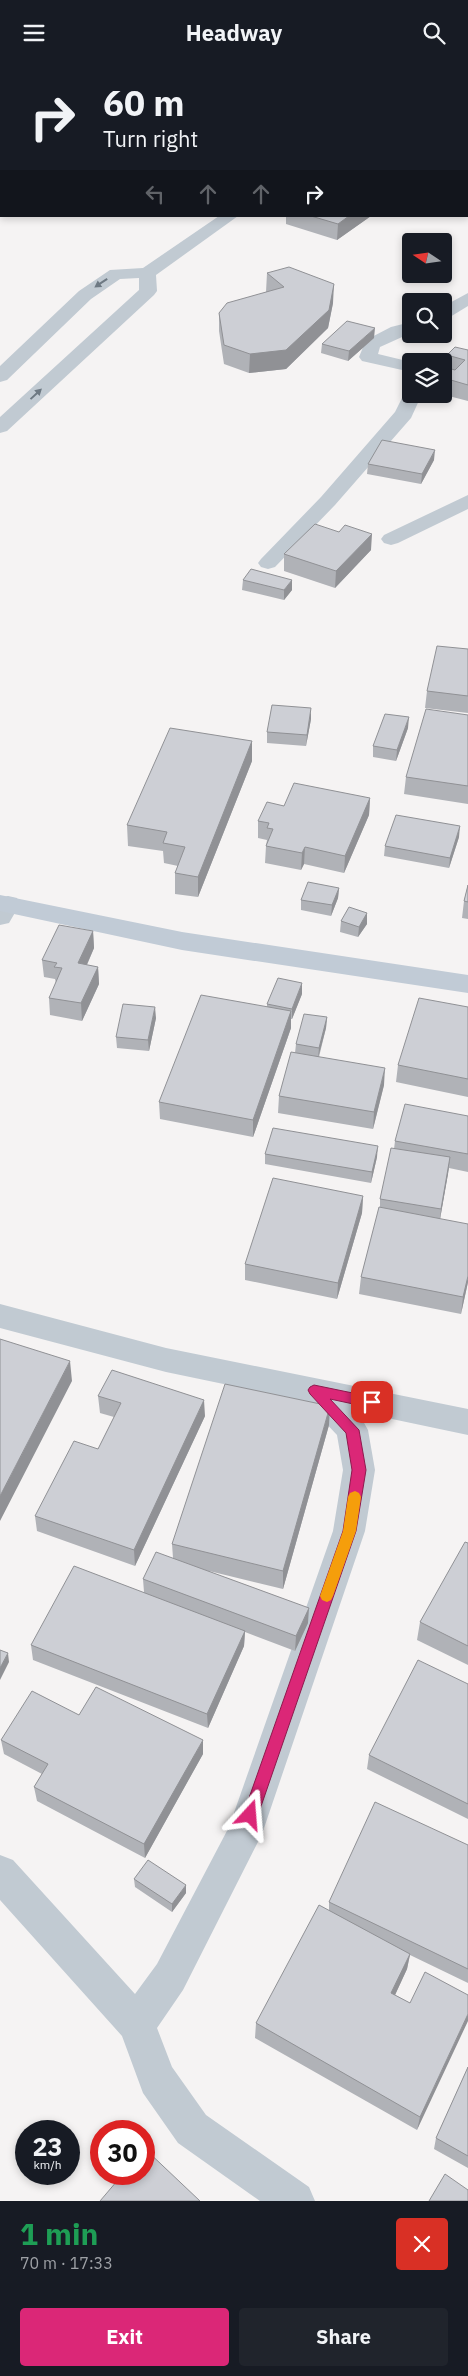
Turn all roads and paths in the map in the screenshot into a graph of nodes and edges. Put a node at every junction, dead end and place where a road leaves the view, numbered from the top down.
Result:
1 (229, 217) edge
2 (147, 273) junction
3 (468, 298) edge
4 (452, 308) edge
5 (402, 330) edge
6 (402, 365) edge
7 (0, 376) edge
8 (409, 403) edge
9 (0, 427) edge
10 (468, 501) edge
11 (391, 539) dead end
12 (268, 563) dead end
13 (3, 908) edge
14 (468, 984) edge
15 (0, 1316) edge
16 (314, 1390) junction
17 (468, 1422) edge
18 (0, 1873) edge
19 (137, 2024) junction
20 (295, 2201) edge

1 - 2 street
2 -> 7 street
9 -> 2 street
3 - 4 street
5 - 6 street
8 - 12 street
10 - 11 street
13 - 14 street
15 - 16 street
16 - 17 street
16 - 19 street
18 - 19 street
19 - 20 street

